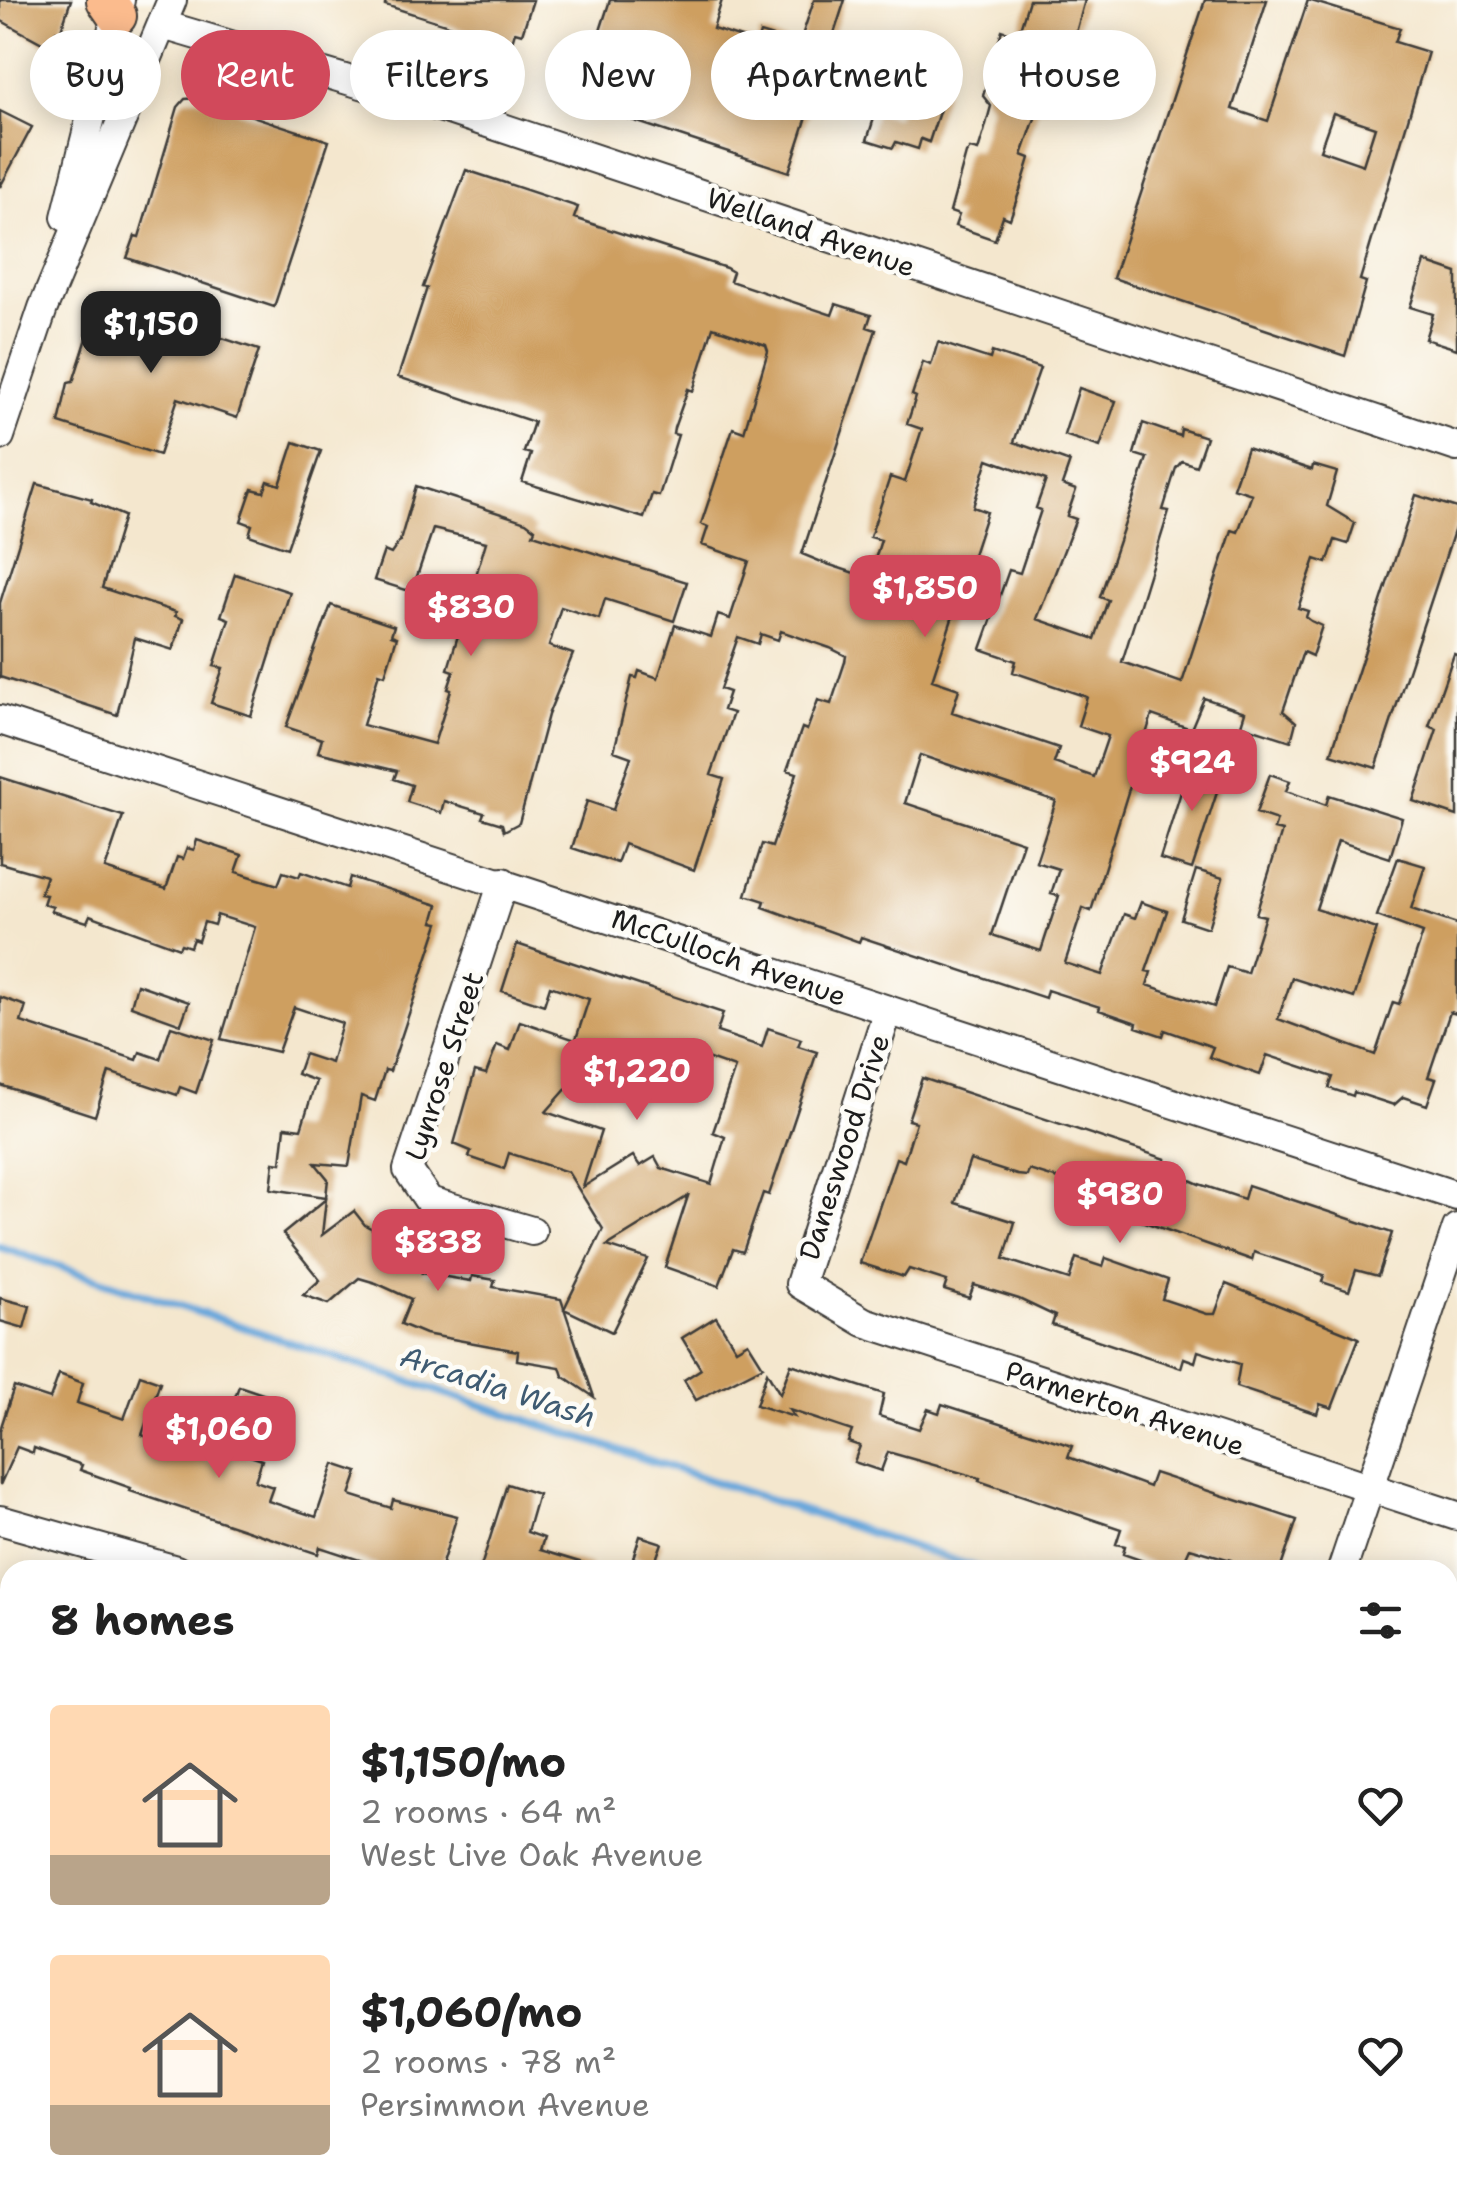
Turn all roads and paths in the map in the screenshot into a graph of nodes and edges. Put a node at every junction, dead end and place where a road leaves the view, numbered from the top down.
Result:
1 (114, 5) edge
2 (167, 12) edge
3 (43, 308) junction
4 (0, 436) edge
5 (1457, 447) edge
6 (0, 720) edge
7 (503, 882) junction
8 (888, 1010) junction
9 (1457, 1196) edge
10 (1457, 1228) edge
11 (532, 1232) dead end
12 (800, 1284) joint
13 (1371, 1488) junction
14 (1457, 1516) edge
15 (0, 1520) edge
16 (141, 1560) edge
17 (1346, 1560) edge

1 - 3 street
2 - 3 street
2 - 5 street, Welland Avenue
3 - 4 street
6 - 7 street, McCulloch Avenue
7 - 8 street, McCulloch Avenue
7 - 11 street, Lynrose Street
8 - 9 street, McCulloch Avenue
8 - 12 street, Daneswood Drive
10 - 13 street
12 - 13 street, Parmerton Avenue
13 - 14 street, Parmerton Avenue
13 - 17 street
15 - 16 street

